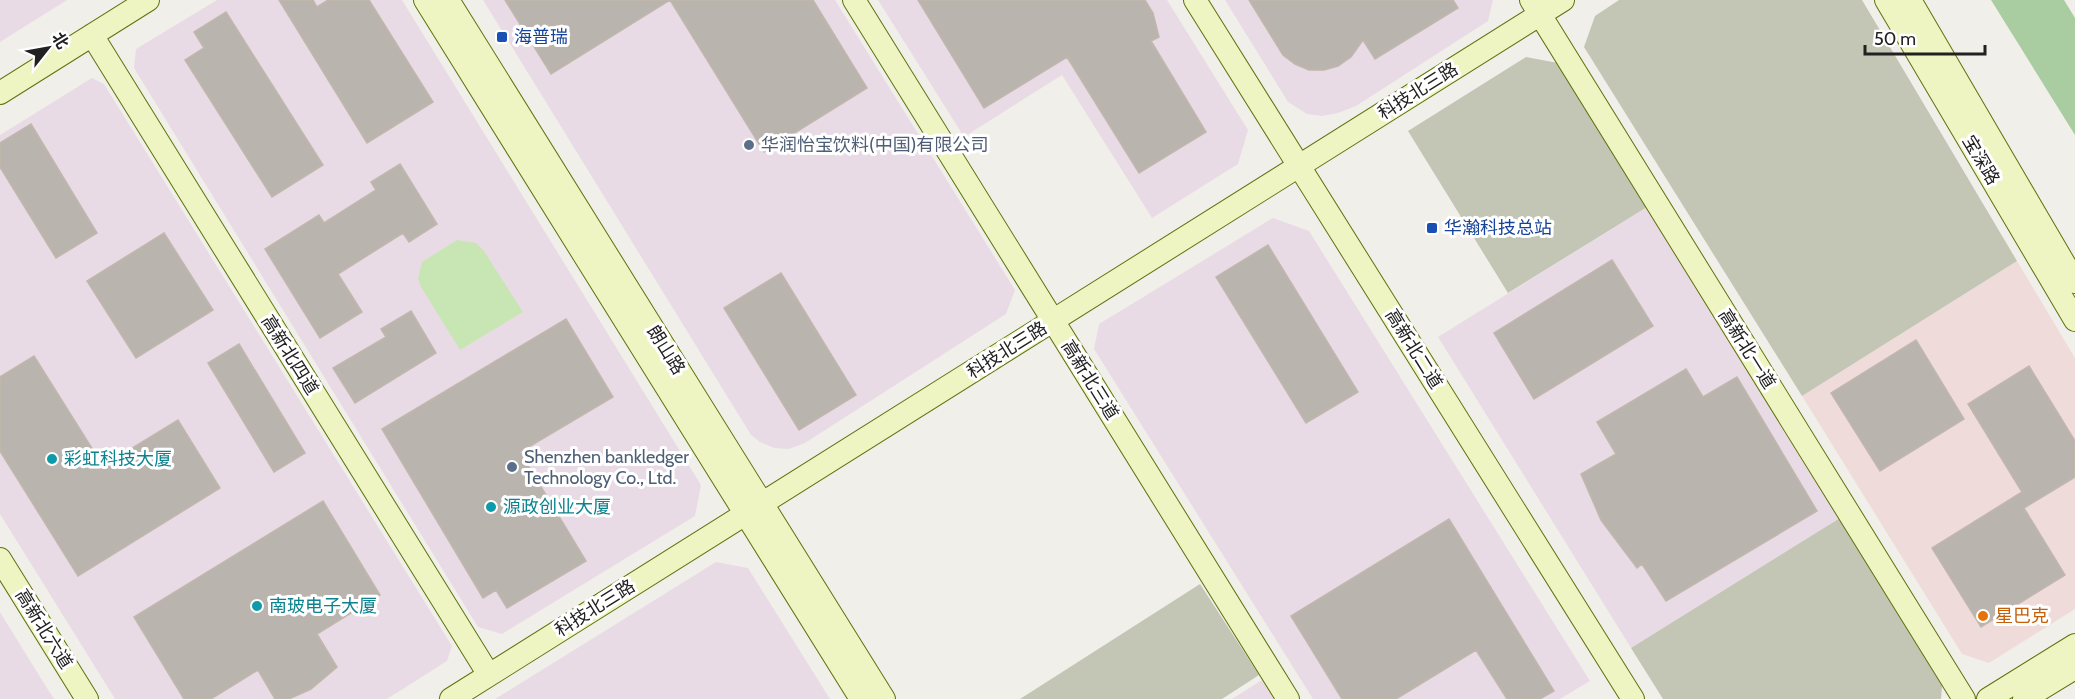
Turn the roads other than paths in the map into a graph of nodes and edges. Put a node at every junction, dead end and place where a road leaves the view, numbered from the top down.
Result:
1 (148, 0) edge
2 (425, 0) edge
3 (448, 0) edge
4 (854, 0) edge
5 (1195, 0) edge
6 (1563, 0) edge
7 (1887, 0) edge
8 (1910, 0) edge
9 (1536, 7) edge
10 (92, 35) junction
11 (0, 93) edge
12 (1299, 166) junction
13 (2075, 282) edge
14 (2075, 320) edge
15 (1053, 321) junction
16 (754, 509) junction
17 (0, 559) edge
18 (2075, 645) edge
19 (2075, 668) edge
20 (489, 675) junction
21 (87, 699) edge
22 (451, 699) edge
23 (861, 699) edge
24 (884, 699) edge
25 (1288, 699) edge
26 (1633, 699) edge
27 (1964, 699) edge
28 (1988, 699) edge
29 (2024, 699) edge

1 - 10 street
2 - 16 street, 朗山路
3 - 16 street, 朗山路
4 - 15 street, 高新北三道
5 - 12 street, 高新北二道
6 - 9 street, 科技北三路
7 - 14 street, 宝深路
8 - 13 street, 宝深路
9 - 12 street, 科技北三路
9 - 27 street, 高新北一道
10 - 11 street
10 - 20 street, 高新北四道
12 - 15 street, 科技北三路
12 - 26 street, 高新北二道
15 - 16 street, 科技北三路
15 - 25 street, 高新北三道
16 - 20 street, 科技北三路
16 - 23 street, 朗山路
16 - 24 street, 朗山路
17 - 21 street, 高新北六道
18 - 28 street
19 - 29 street
20 - 22 street, 科技北三路

